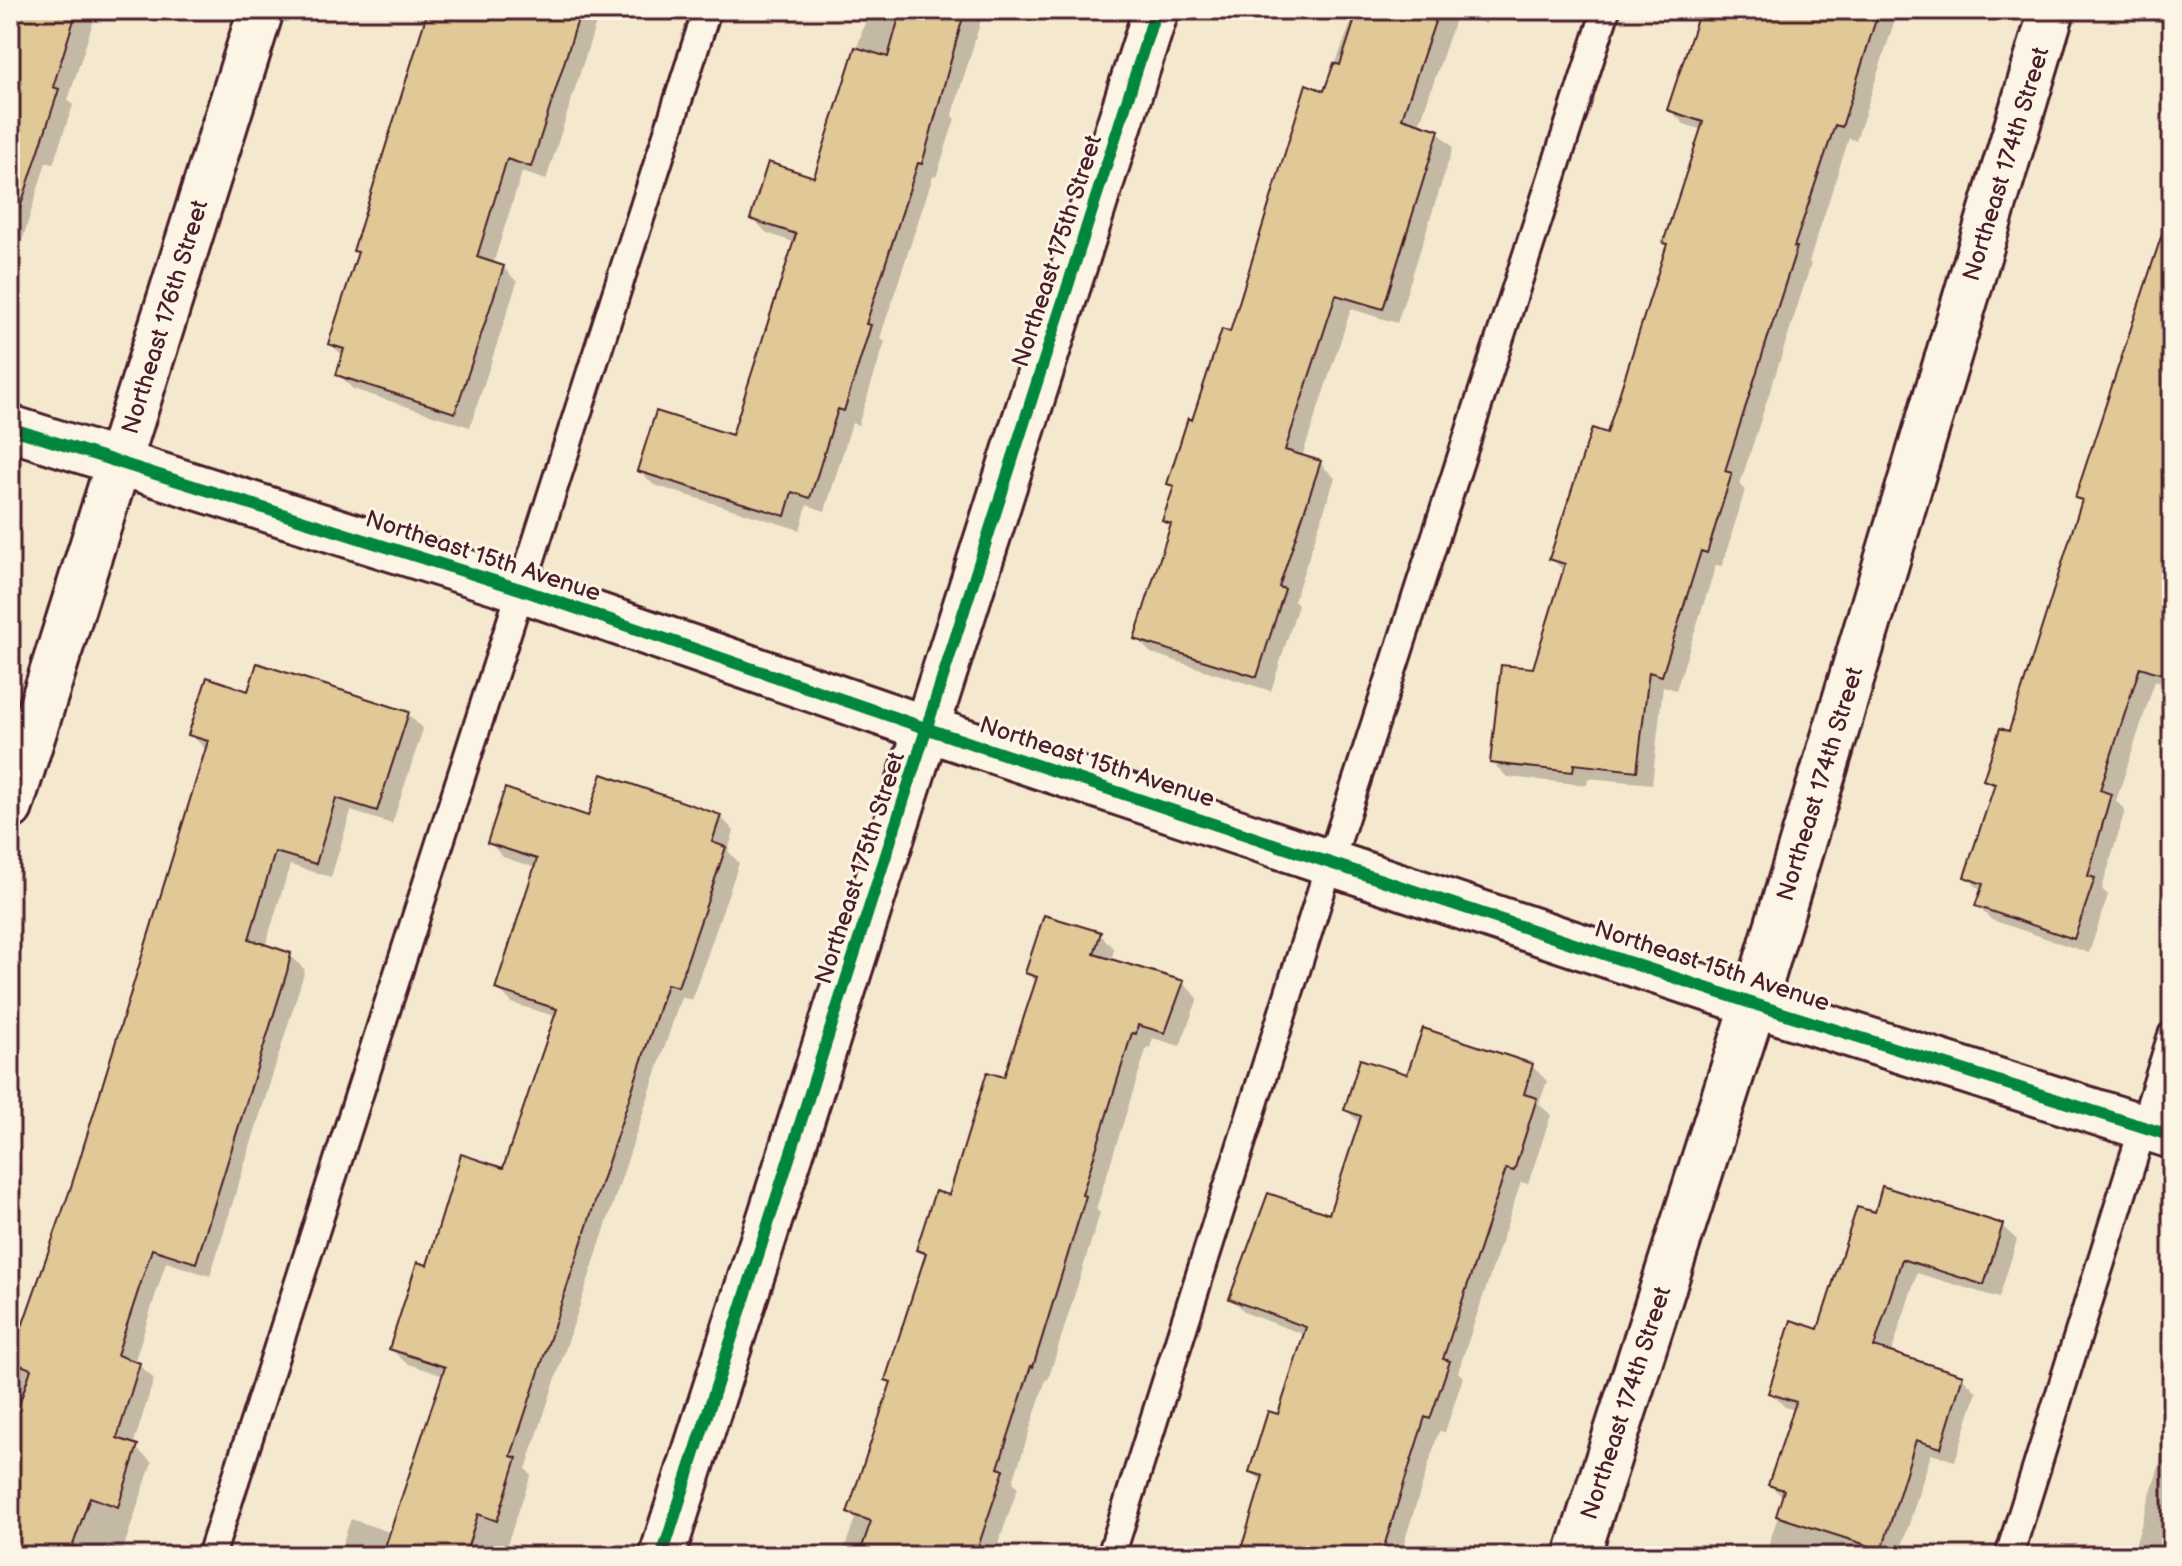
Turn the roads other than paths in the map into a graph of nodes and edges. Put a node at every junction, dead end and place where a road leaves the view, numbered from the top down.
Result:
1 (261, 10) edge
2 (707, 10) edge
3 (1156, 10) edge
4 (1606, 10) edge
5 (2052, 10) edge
6 (10, 428) edge
7 (119, 463) junction
8 (523, 590) junction
9 (928, 729) junction
10 (10, 807) edge
11 (1330, 863) junction
12 (1754, 1004) junction
13 (2172, 1035) edge
14 (2158, 1131) edge
15 (211, 1556) edge
16 (662, 1556) edge
17 (1111, 1556) edge
18 (1577, 1556) edge
19 (2009, 1556) edge

1 - 7 street, Northeast 176th Street
2 - 8 lane
3 - 9 street, Northeast 175th Street
4 - 11 lane
5 - 12 street, Northeast 174th Street
6 - 7 street, Northeast 15th Avenue
7 - 8 street, Northeast 15th Avenue
7 - 10 street, Northeast 176th Street
8 - 9 street, Northeast 15th Avenue
8 - 15 lane
9 - 11 street, Northeast 15th Avenue
9 - 16 street, Northeast 175th Street
11 - 12 street, Northeast 15th Avenue
11 - 17 lane
12 - 14 street, Northeast 15th Avenue
12 - 18 street, Northeast 174th Street
13 - 14 lane
14 - 19 lane

